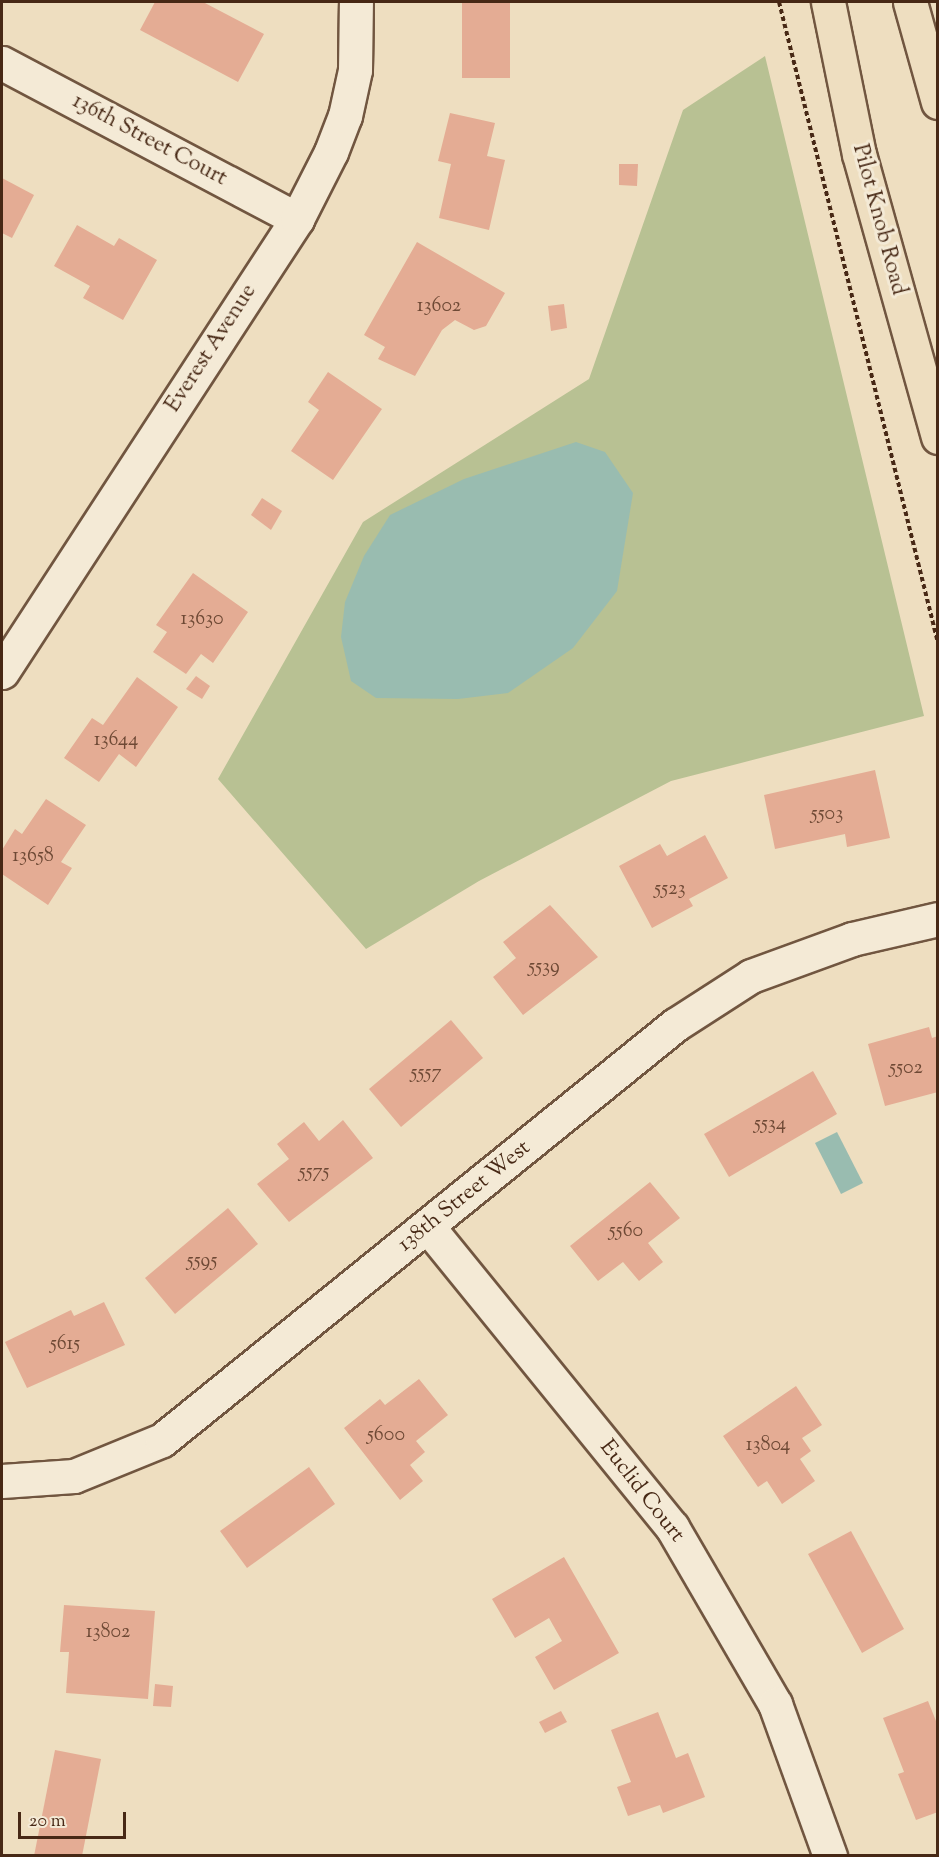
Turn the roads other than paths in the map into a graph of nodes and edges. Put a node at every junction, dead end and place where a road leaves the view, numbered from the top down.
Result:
1 (356, 2) edge
2 (828, 2) edge
3 (910, 2) edge
4 (2, 63) edge
5 (938, 102) edge
6 (297, 219) junction
7 (938, 437) edge
8 (2, 672) edge
9 (938, 919) edge
10 (428, 1227) junction
11 (2, 1481) edge
12 (830, 1856) edge

1 - 6 street, Everest Avenue
2 - 7 main road, Pilot Knob Road
3 - 5 main road
4 - 6 street, 136th Street Court
6 - 8 street, Everest Avenue
9 - 10 street, 138th Street West
10 - 11 street, 138th Street West
10 - 12 street, Euclid Court

